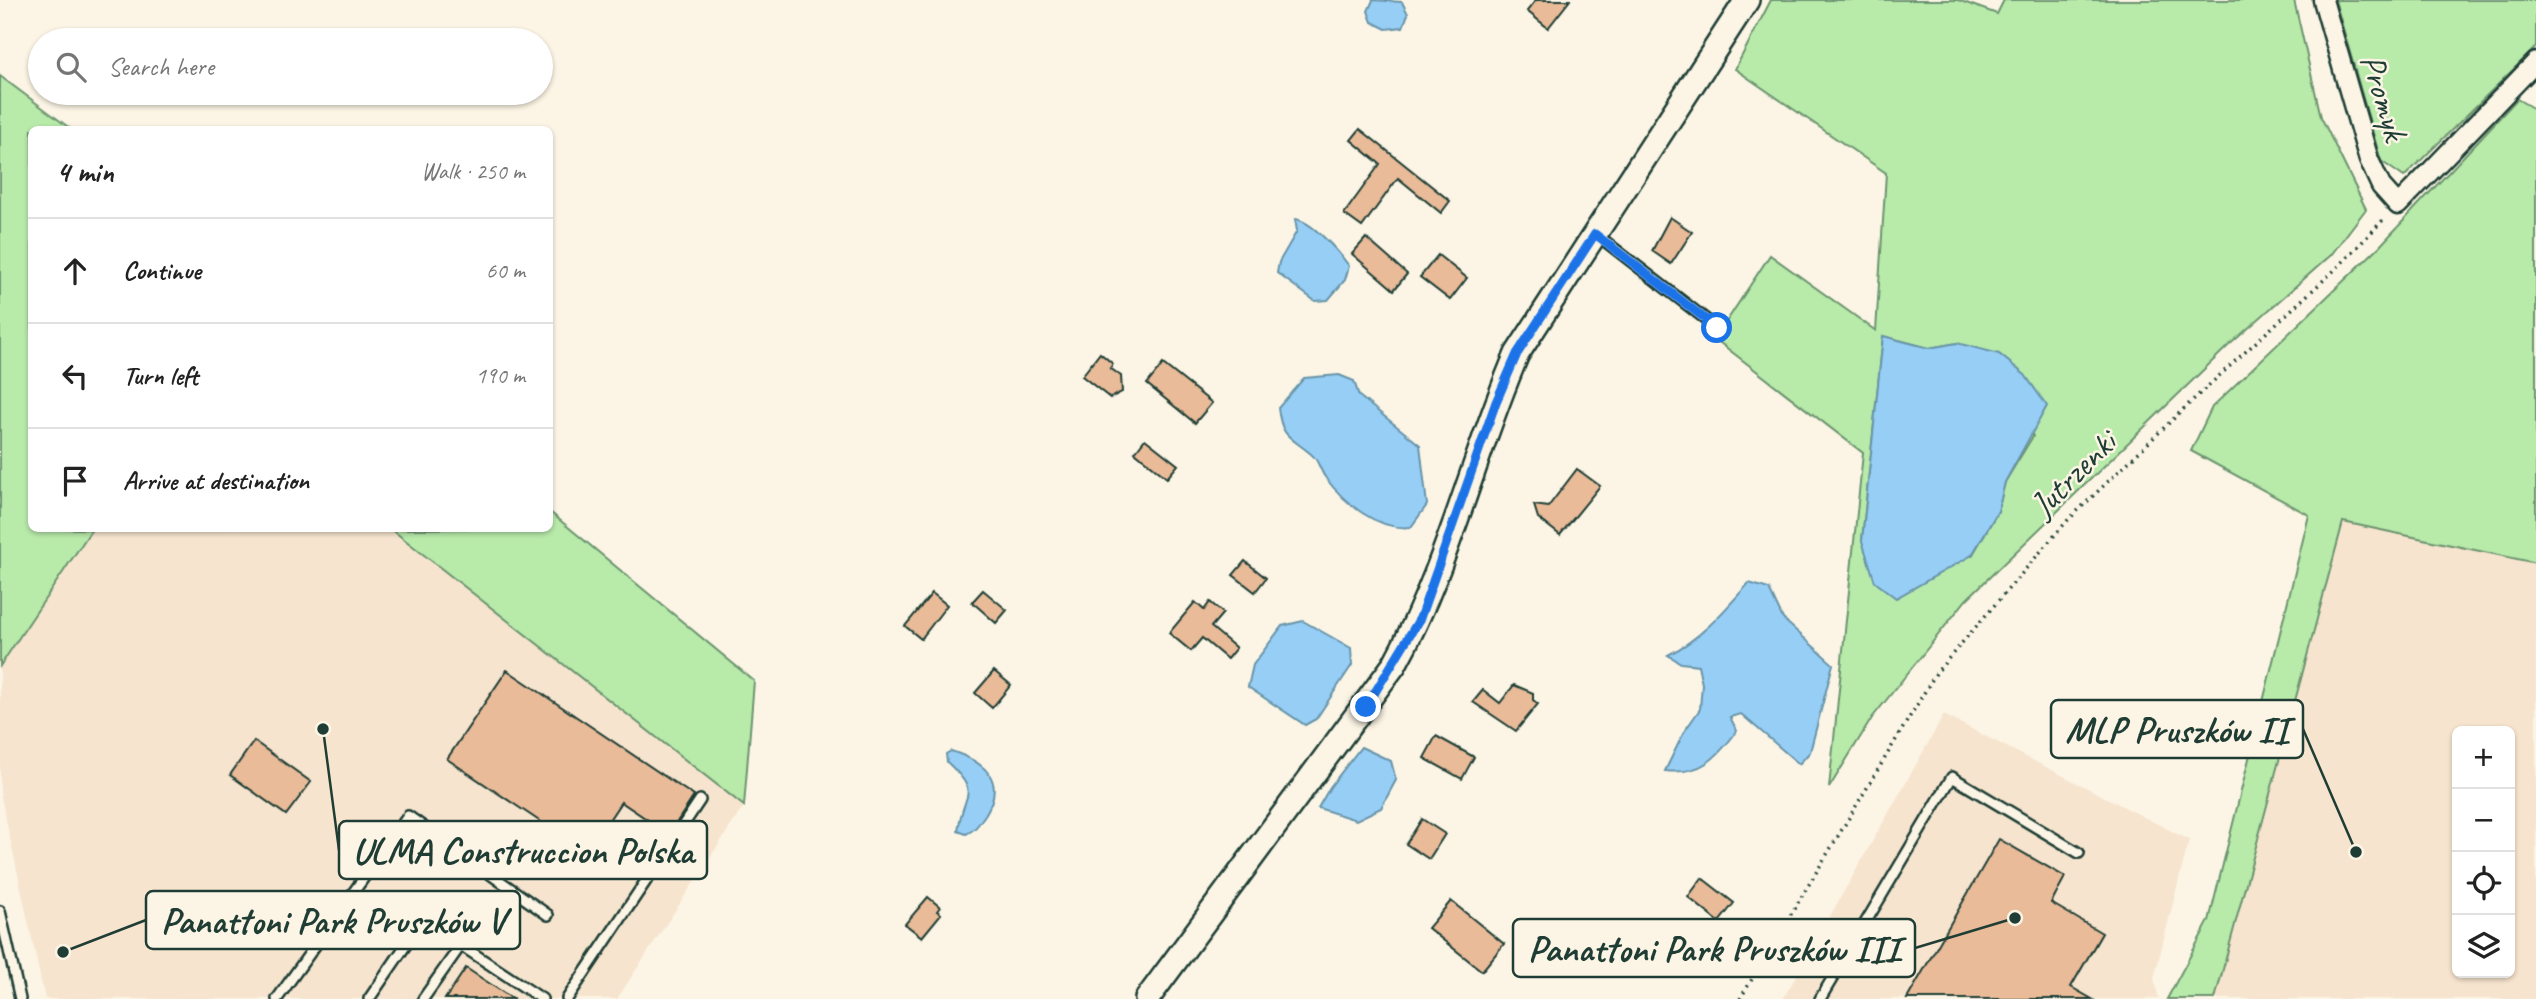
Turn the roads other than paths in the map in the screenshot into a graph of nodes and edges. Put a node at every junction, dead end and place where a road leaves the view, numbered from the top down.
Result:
1 (1747, 0) edge
2 (2323, 0) edge
3 (2536, 62) edge
4 (1595, 234) junction
5 (1717, 328) dead end
6 (700, 800) dead end
7 (2079, 853) dead end
8 (0, 911) edge
9 (548, 915) dead end
10 (461, 945) junction
11 (20, 999) edge
12 (278, 999) edge
13 (369, 999) edge
14 (423, 999) edge
15 (542, 999) edge
16 (567, 999) edge
17 (1147, 999) edge
18 (1820, 999) edge

1 - 4 street
2 - 3 street, Promyk
4 - 5 lane
4 - 17 street
6 - 16 lane
7 - 18 lane
8 - 11 lane
9 - 12 lane
10 - 13 lane
10 - 14 lane
10 - 15 lane

